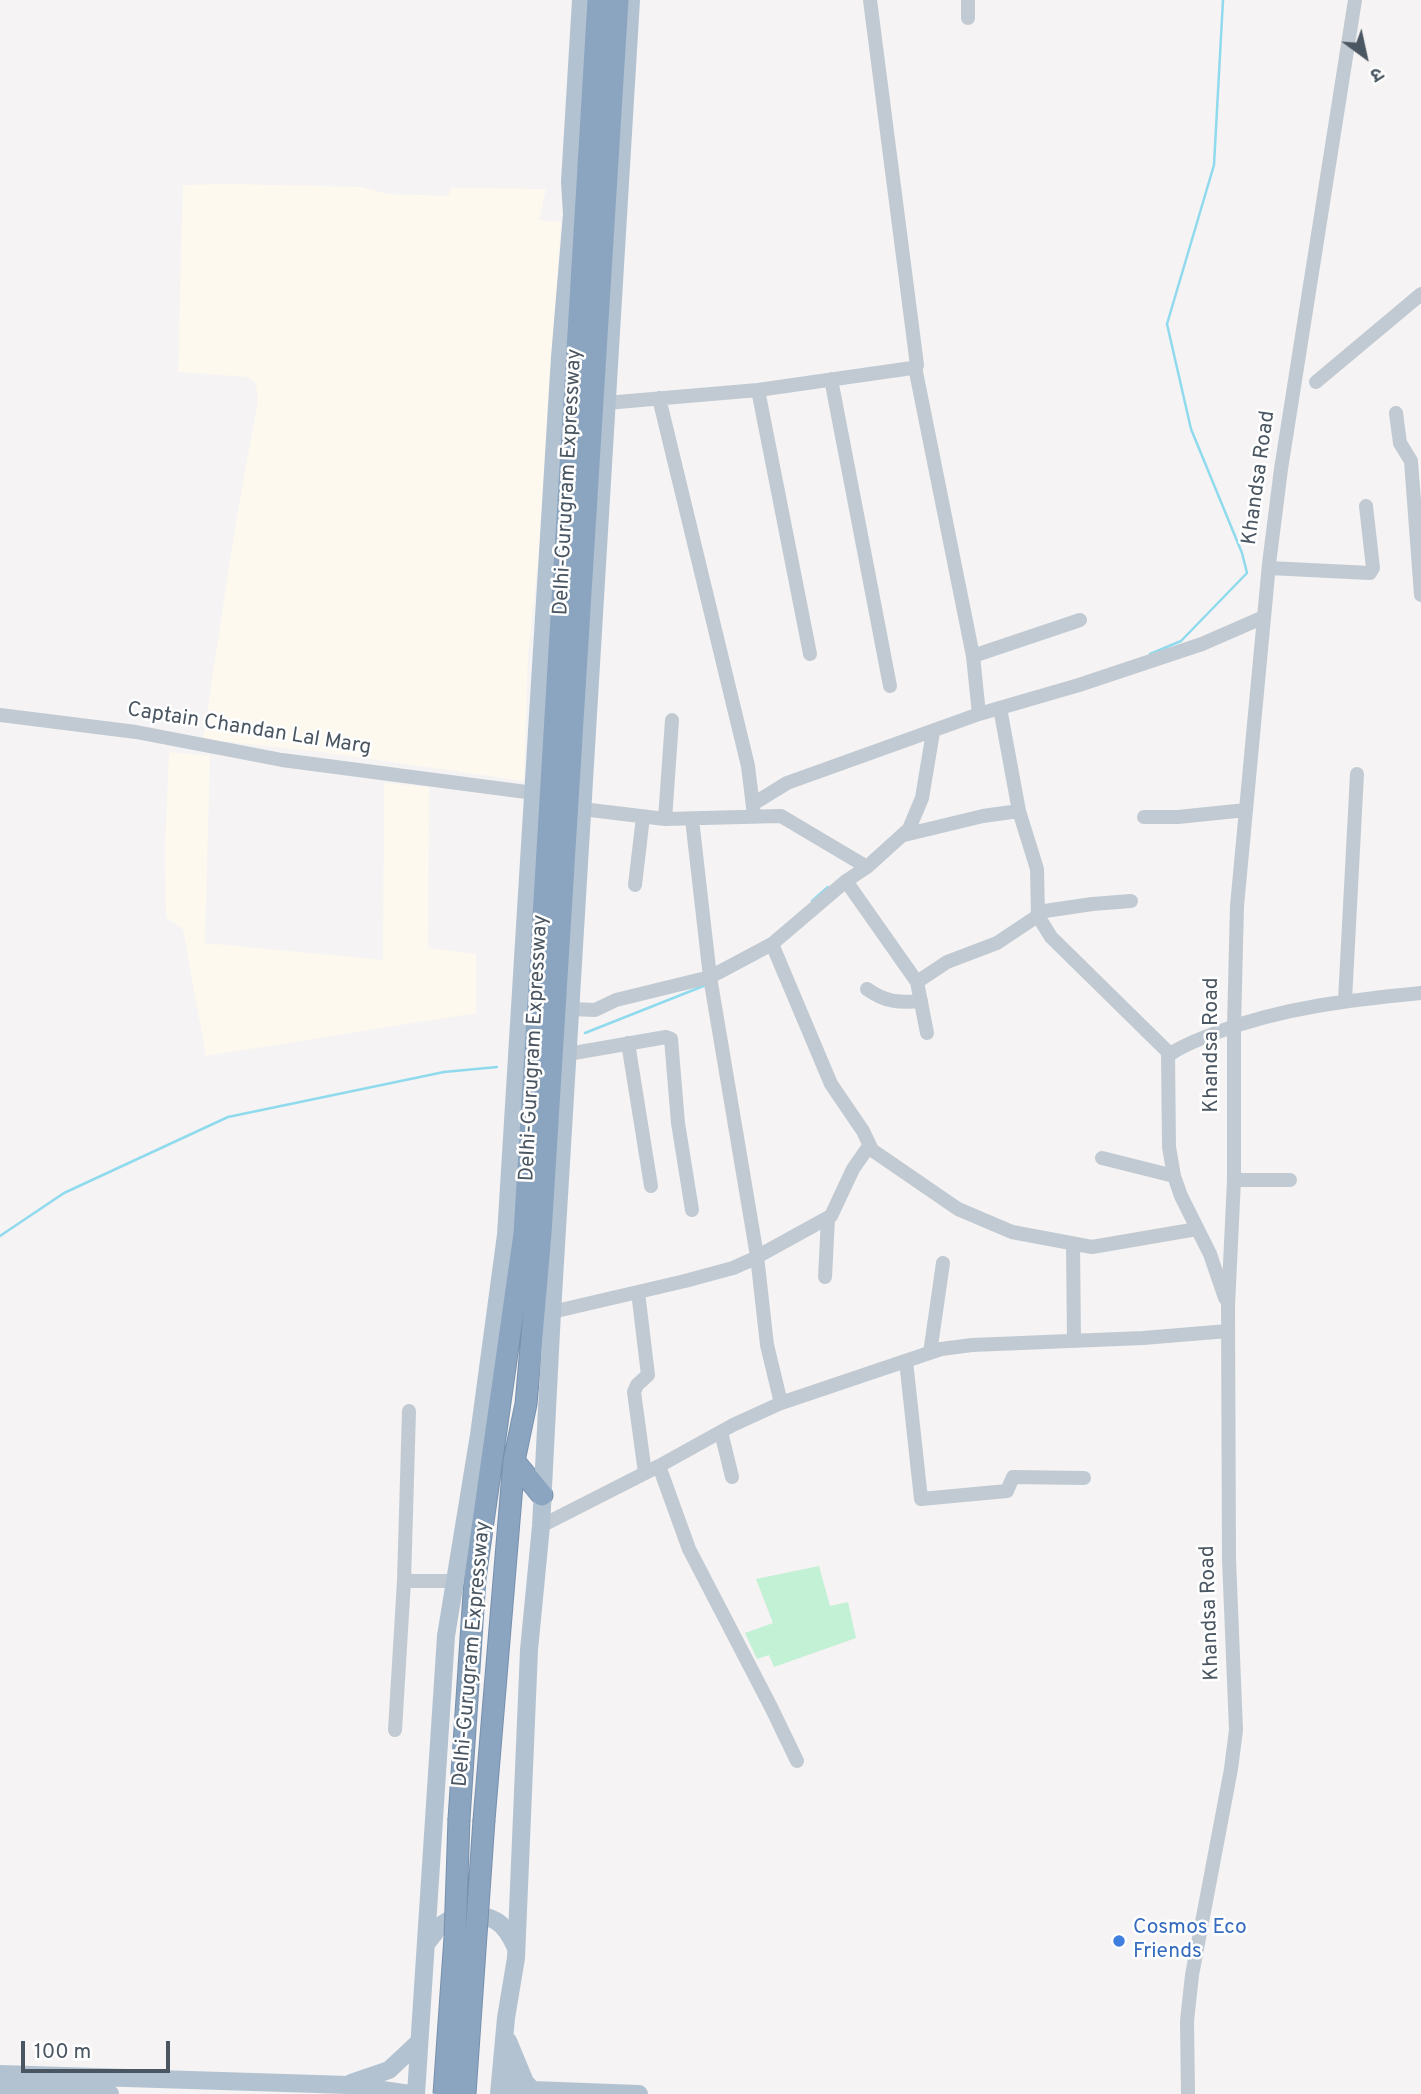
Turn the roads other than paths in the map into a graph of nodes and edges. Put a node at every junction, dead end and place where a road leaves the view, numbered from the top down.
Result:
1 (581, 0) edge
2 (598, 0) edge
3 (618, 0) edge
4 (631, 0) edge
5 (870, 0) edge
6 (968, 0) edge
7 (1355, 0) edge
8 (968, 18) dead end
9 (1421, 294) edge
10 (915, 366) junction
11 (831, 379) junction
12 (1316, 382) dead end
13 (758, 390) junction
14 (659, 398) junction
15 (606, 403) junction
16 (1396, 413) dead end
17 (1366, 506) dead end
18 (1269, 568) junction
19 (1421, 594) edge
20 (1264, 617) junction
21 (1080, 620) dead end
22 (810, 654) dead end
23 (973, 656) junction
24 (890, 686) dead end
25 (1000, 708) junction
26 (979, 714) junction
27 (0, 715) edge
28 (672, 720) dead end
29 (933, 732) junction
30 (1357, 774) dead end
31 (534, 793) junction
32 (582, 809) junction
33 (754, 809) junction
34 (1246, 810) junction
35 (1019, 811) junction
36 (643, 817) junction
37 (1144, 817) dead end
38 (665, 819) junction
39 (692, 819) junction
40 (904, 835) junction
41 (867, 867) junction
42 (846, 881) junction
43 (635, 885) dead end
44 (1131, 901) dead end
45 (1038, 916) junction
46 (772, 944) junction
47 (710, 977) junction
48 (565, 981) junction
49 (916, 982) junction
50 (867, 989) dead end
51 (1421, 993) edge
52 (1345, 1000) junction
53 (921, 1001) junction
54 (571, 1009) junction
55 (1234, 1026) junction
56 (927, 1033) dead end
57 (628, 1043) junction
58 (568, 1054) junction
59 (1168, 1055) junction
60 (869, 1146) junction
61 (1102, 1158) dead end
62 (1174, 1176) junction
63 (1234, 1180) junction
64 (1290, 1180) dead end
65 (651, 1186) dead end
66 (692, 1210) dead end
67 (828, 1218) junction
68 (1197, 1229) junction
69 (1073, 1244) junction
70 (757, 1256) junction
71 (943, 1264) dead end
72 (825, 1277) dead end
73 (638, 1292) junction
74 (1228, 1306) junction
75 (552, 1312) junction
76 (494, 1331) junction
77 (1228, 1331) junction
78 (1074, 1341) junction
79 (930, 1353) junction
80 (507, 1356) junction
81 (906, 1361) junction
82 (501, 1398) junction
83 (781, 1403) junction
84 (409, 1411) dead end
85 (722, 1432) junction
86 (479, 1434) junction
87 (514, 1461) junction
88 (659, 1466) junction
89 (645, 1473) junction
90 (732, 1477) dead end
91 (1084, 1478) dead end
92 (542, 1495) junction
93 (541, 1526) junction
94 (404, 1581) junction
95 (455, 1581) junction
96 (395, 1730) dead end
97 (797, 1761) dead end
98 (426, 1944) junction
99 (516, 1948) junction
100 (505, 2034) junction
101 (419, 2042) junction
102 (503, 2062) junction
103 (0, 2074) edge
104 (348, 2085) junction
105 (0, 2086) edge
106 (110, 2094) edge
107 (410, 2094) edge
108 (415, 2094) edge
109 (444, 2094) edge
110 (466, 2094) edge
111 (499, 2094) edge
112 (516, 2094) edge
113 (639, 2094) edge
114 (1188, 2094) edge

1 - 31 main road
2 - 80 highway, Delhi-Gurugram Expressway
3 - 48 highway, Delhi-Gurugram Expressway
4 - 15 main road
5 - 10 street
6 - 8 street
7 - 18 street, Khandsa Road
9 - 12 street
10 - 11 street
10 - 23 street
11 - 13 street
11 - 24 street
13 - 14 street
13 - 22 street
14 - 15 street
14 - 33 street
15 - 32 main road
16 - 19 street
17 - 18 street
18 - 20 street, Khandsa Road
20 - 25 street
20 - 34 street, Khandsa Road
21 - 23 street
23 - 26 street
25 - 26 street
25 - 35 street
26 - 29 street
27 - 31 street, Captain Chandan Lal Marg
28 - 38 street
29 - 33 street
29 - 40 street
30 - 52 street
31 - 76 main road
32 - 36 street
32 - 48 main road
33 - 39 street
33 - 41 street
34 - 37 street
34 - 55 street, Khandsa Road
35 - 40 street
35 - 45 street
36 - 38 street
36 - 43 street
38 - 39 street
39 - 47 street
40 - 41 street
41 - 42 street
42 - 46 street
42 - 49 street
44 - 45 street
45 - 49 street
45 - 59 street
46 - 47 street
46 - 60 street
47 - 54 street
47 - 70 street
48 - 54 main road
48 - 87 highway, Delhi-Gurugram Expressway
49 - 53 street
50 - 53 street
51 - 52 street
52 - 55 street
53 - 56 street
54 - 58 main road
55 - 59 street
55 - 63 street, Khandsa Road
57 - 58 street
57 - 65 street
57 - 66 street
58 - 75 main road
59 - 62 street
60 - 67 street
60 - 69 street
61 - 62 street
62 - 68 street
63 - 64 street
63 - 74 street, Khandsa Road
67 - 70 street
67 - 72 street
68 - 69 street
68 - 74 street
69 - 78 street
70 - 73 street
70 - 83 street
71 - 79 street
73 - 75 street
73 - 89 street
74 - 77 street, Khandsa Road
75 - 92 main road
76 - 80 highway
76 - 86 main road
77 - 78 street
77 - 114 street, Khandsa Road
78 - 79 street
79 - 81 street
80 - 82 highway, Delhi-Gurugram Expressway
81 - 83 street
81 - 91 street
82 - 86 highway
82 - 109 highway, Delhi-Gurugram Expressway, bridge
83 - 85 street
84 - 94 street
85 - 88 street
85 - 90 street
86 - 95 main road
87 - 92 highway
87 - 110 highway, Delhi-Gurugram Expressway, bridge
88 - 89 street
88 - 97 street
89 - 93 street
92 - 93 main road
93 - 99 main road
94 - 95 street
94 - 96 street
95 - 98 main road
98 - 99 main road
98 - 101 main road
99 - 100 main road
100 - 102 main road
100 - 113 main road
101 - 104 main road
101 - 108 main road
102 - 111 main road
102 - 112 main road
103 - 104 main road
104 - 107 main road
105 - 106 main road

